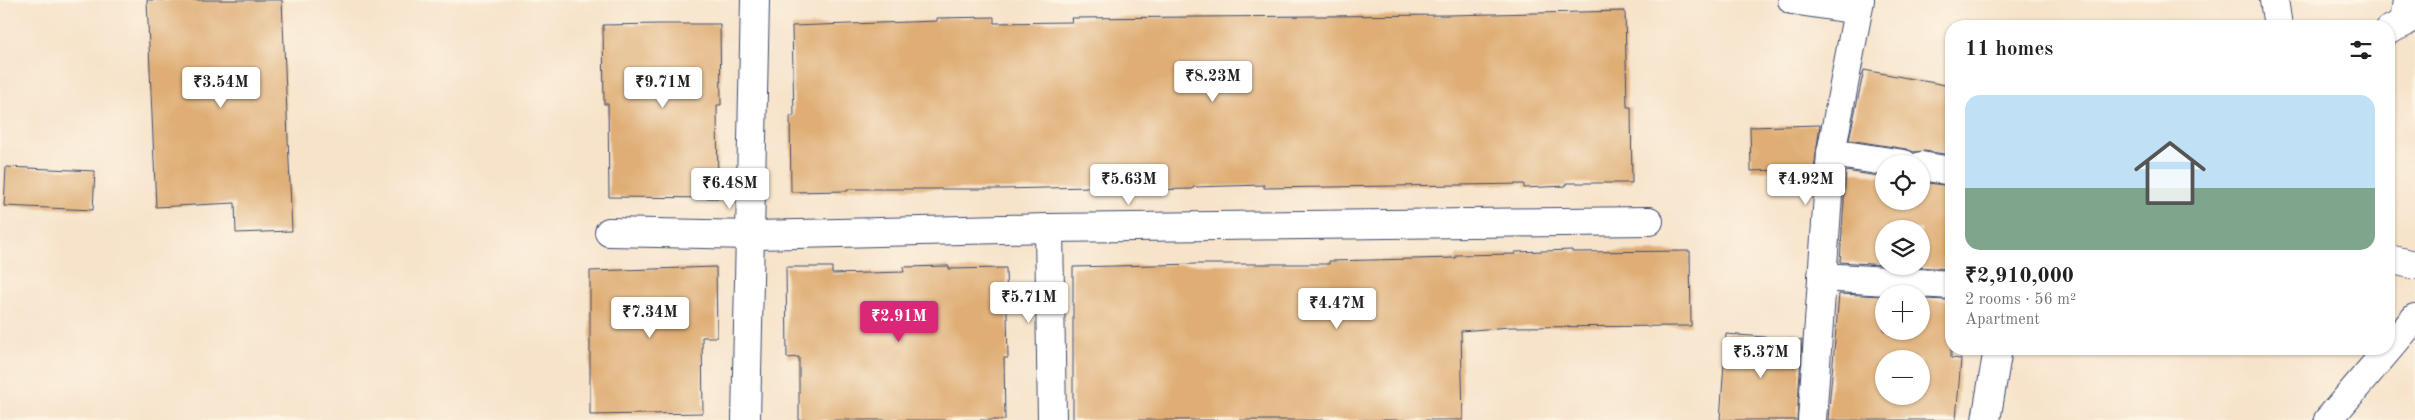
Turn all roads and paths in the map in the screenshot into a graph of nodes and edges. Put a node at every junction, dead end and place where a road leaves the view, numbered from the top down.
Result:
1 (755, 0) edge
2 (1792, 0) edge
3 (2274, 0) edge
4 (2407, 0) edge
5 (1859, 5) edge
6 (2277, 20) edge
7 (2395, 27) edge
8 (1831, 153) junction
9 (1875, 160) edge
10 (1930, 168) edge
11 (1945, 170) edge
12 (1650, 221) dead end
13 (1049, 228) junction
14 (609, 232) dead end
15 (751, 235) junction
16 (2395, 260) edge
17 (2415, 264) edge
18 (1822, 277) junction
19 (1945, 285) edge
20 (2415, 318) edge
21 (2395, 341) edge
22 (1997, 355) edge
23 (2383, 355) edge
24 (746, 420) edge
25 (1052, 420) edge
26 (1812, 420) edge
27 (1986, 420) edge
28 (2328, 420) edge

1 - 15 street
2 - 5 street
3 - 6 street
4 - 7 street
5 - 8 street
8 - 9 street
8 - 18 street
10 - 11 street
12 - 13 street
13 - 15 street
13 - 25 street
14 - 15 street
15 - 24 street
16 - 17 street
18 - 19 street
18 - 26 street
20 - 21 street
22 - 27 street
23 - 28 street

